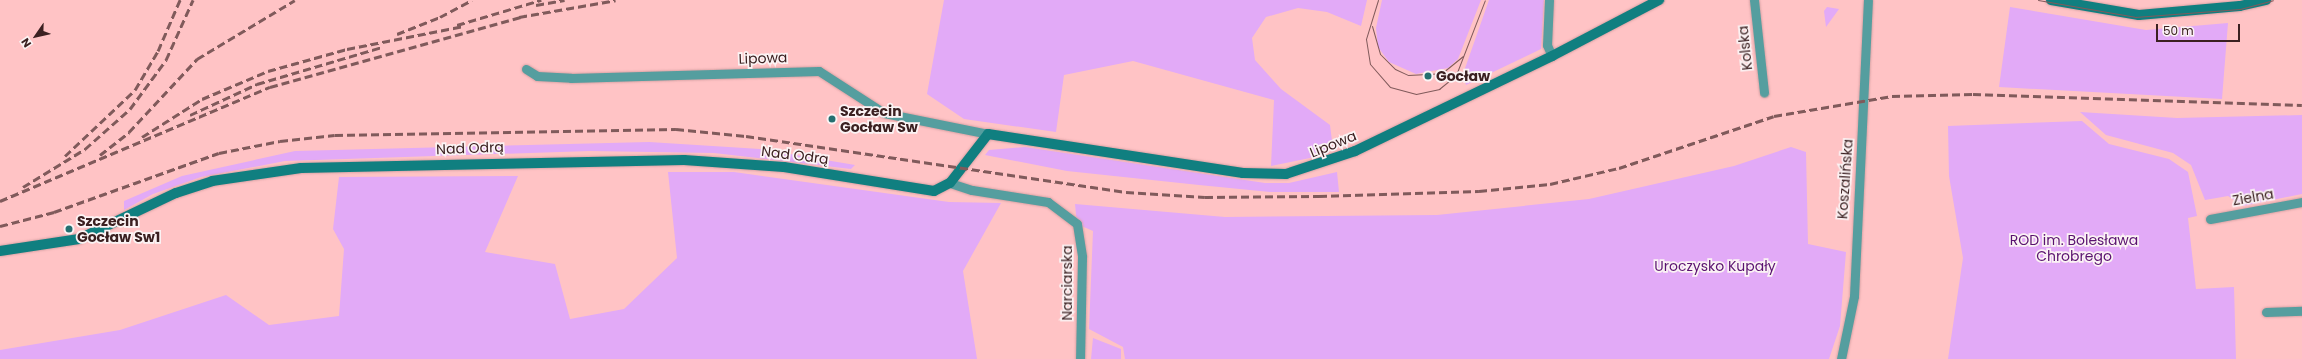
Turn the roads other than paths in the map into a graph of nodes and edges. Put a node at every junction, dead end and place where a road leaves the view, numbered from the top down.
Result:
1 (1549, 0) edge
2 (1658, 0) edge
3 (1754, 0) edge
4 (1868, 0) edge
5 (2051, 0) edge
6 (2266, 0) edge
7 (1552, 56) junction
8 (526, 69) dead end
9 (1764, 92) dead end
10 (988, 134) junction
11 (950, 183) junction
12 (2302, 202) edge
13 (2210, 219) dead end
14 (0, 251) edge
15 (2302, 311) edge
16 (2266, 312) dead end
17 (1080, 359) edge
18 (1841, 359) edge

1 - 7 street
2 - 7 street, Lipowa
3 - 9 street, Kolska
4 - 18 street, Koszalińska
5 - 6 street
7 - 10 street, Lipowa
8 - 10 street, Lipowa
10 - 11 street
11 - 14 street, Nad Odrą
11 - 17 street, Narciarska
12 - 13 street, Zielna
15 - 16 street

